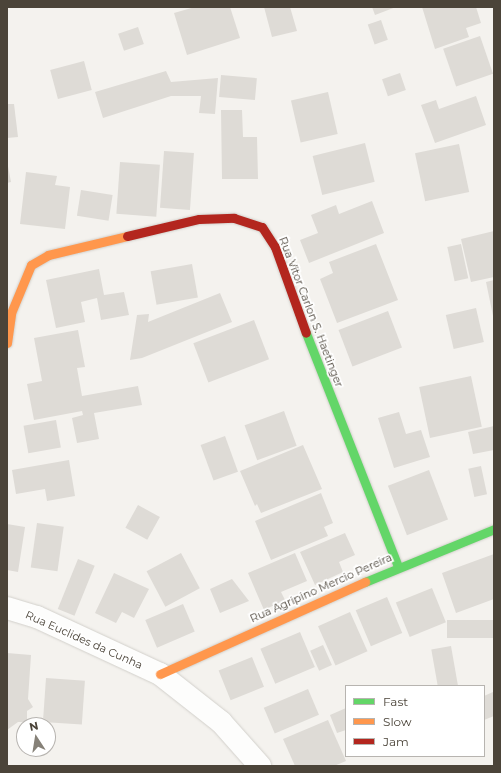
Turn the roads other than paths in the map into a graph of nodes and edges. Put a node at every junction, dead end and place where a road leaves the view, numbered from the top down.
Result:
1 (7, 343) edge
2 (494, 529) edge
3 (398, 567) junction
4 (7, 608) edge
5 (160, 674) junction
6 (260, 766) edge

1 - 3 street, Rua Vitor Carlon S. Haetinger
2 - 3 street, Rua Agripino Mercio Pereira
3 - 5 street, Rua Agripino Mercio Pereira
4 - 5 street, Rua Euclides da Cunha
5 - 6 street, Rua Euclides da Cunha

